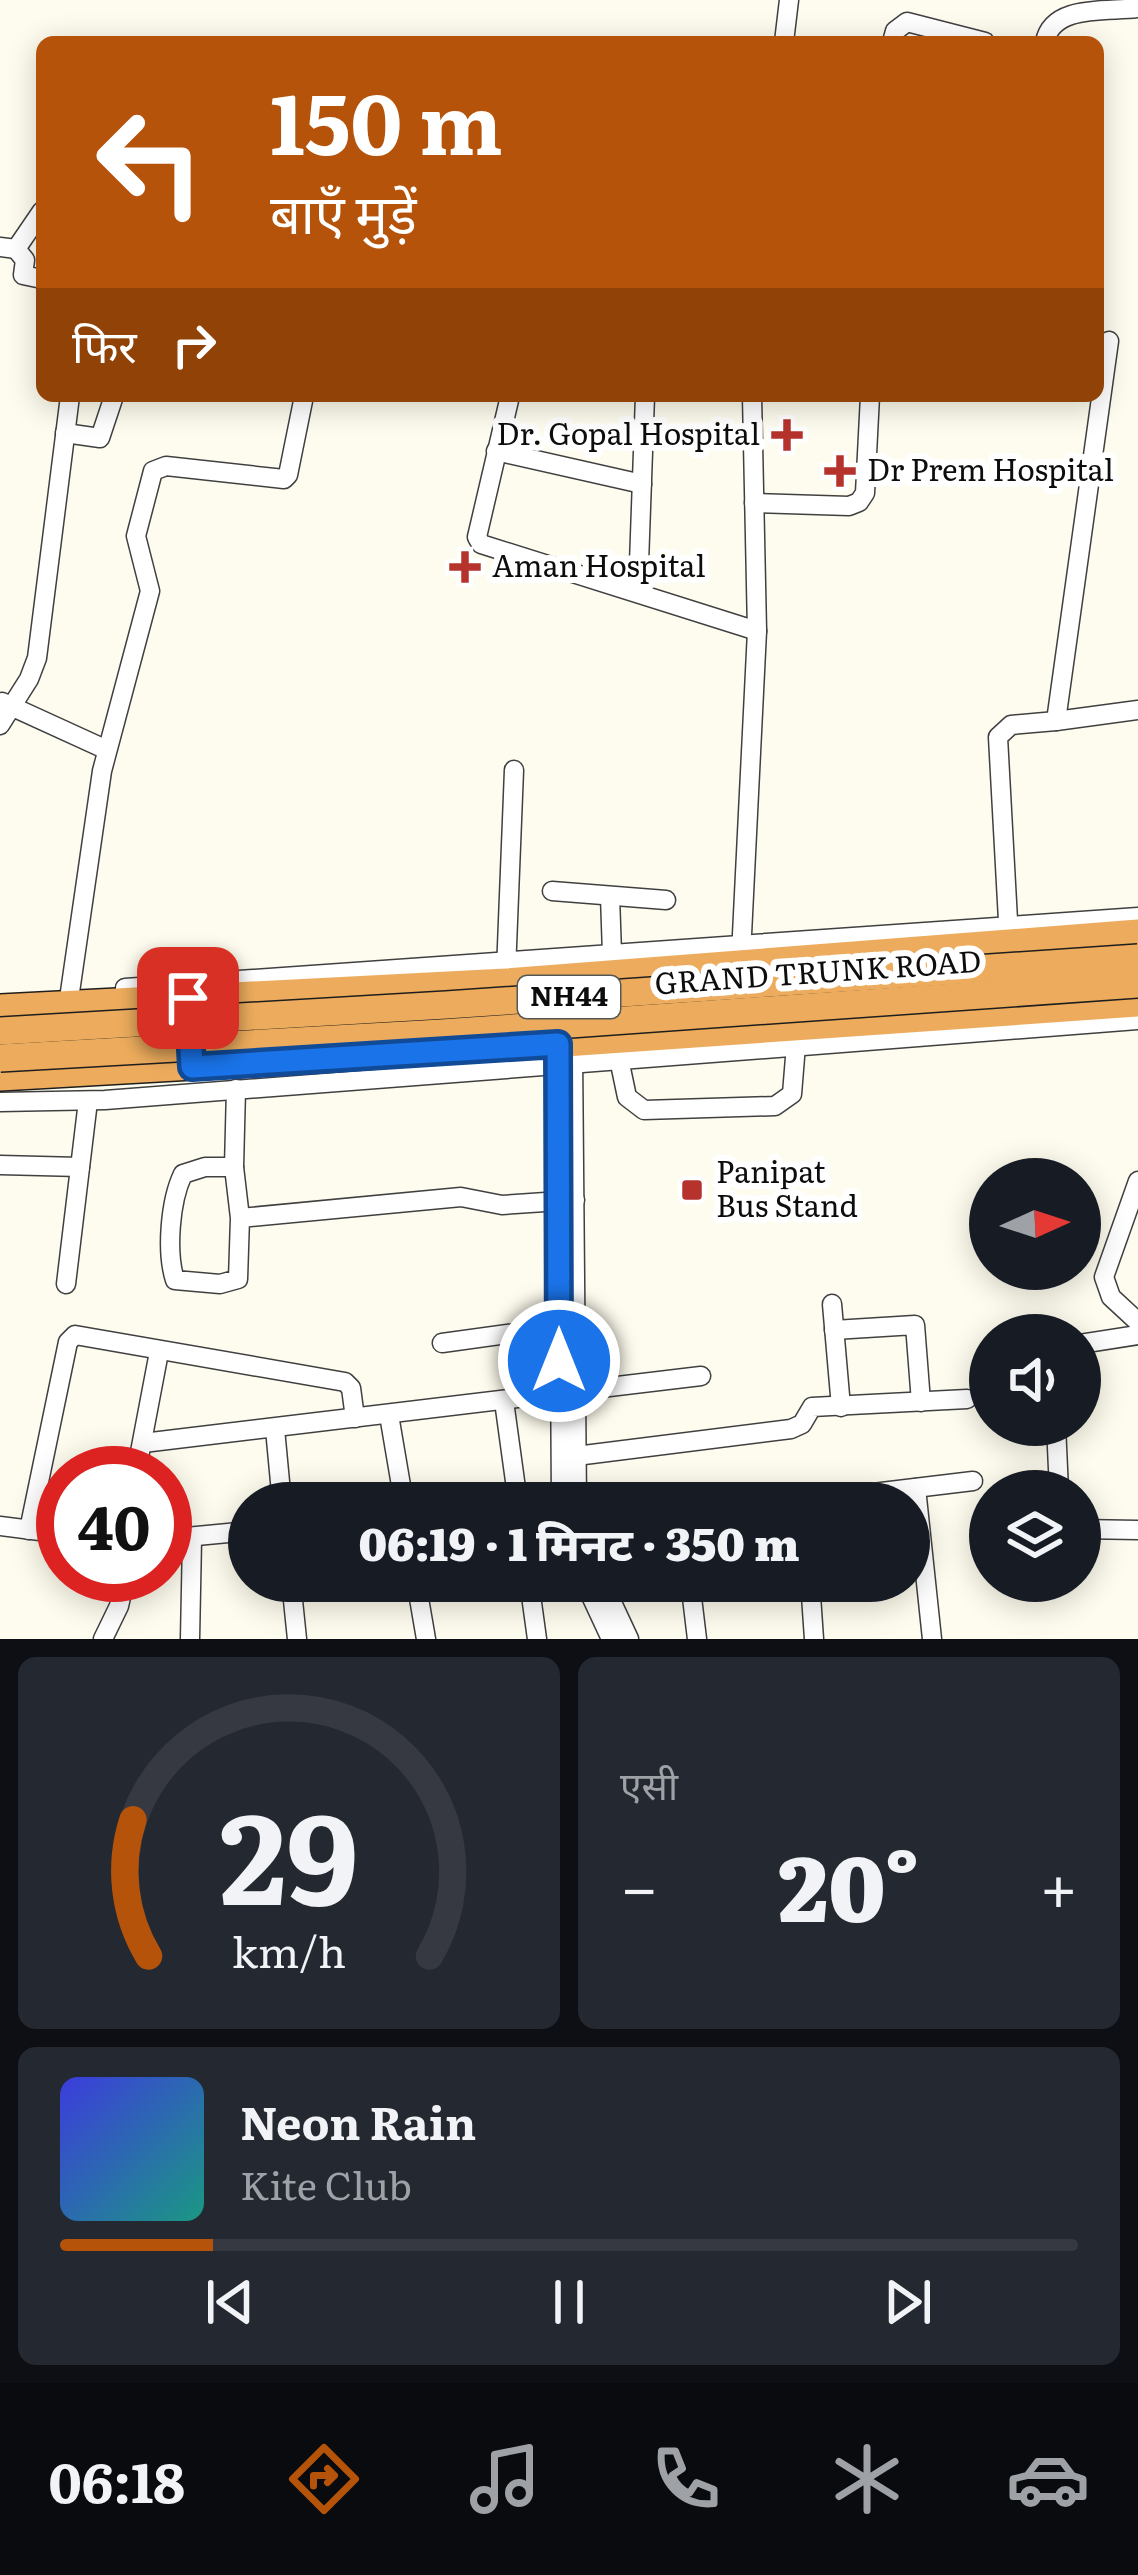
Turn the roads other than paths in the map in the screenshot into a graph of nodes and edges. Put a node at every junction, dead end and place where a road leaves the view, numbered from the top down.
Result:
1 (790, 0) edge
2 (1138, 8) edge
3 (785, 36) edge
4 (894, 36) edge
5 (962, 36) edge
6 (1046, 36) edge
7 (36, 222) edge
8 (8, 248) edge
9 (36, 278) edge
10 (1109, 341) dead end
11 (1104, 377) edge
12 (69, 402) edge
13 (112, 402) edge
14 (303, 402) edge
15 (508, 402) edge
16 (645, 402) edge
17 (752, 402) edge
18 (869, 402) edge
19 (1100, 402) edge
20 (64, 433) junction
21 (496, 451) junction
22 (642, 484) junction
23 (754, 503) junction
24 (638, 591) junction
25 (757, 631) junction
26 (6, 704) edge
27 (1138, 710) edge
28 (1056, 721) junction
29 (0, 725) edge
30 (107, 749) junction
31 (514, 770) dead end
32 (552, 891) dead end
33 (610, 896) junction
34 (666, 900) dead end
35 (1138, 917) edge
36 (1138, 933) edge
37 (1008, 935) junction
38 (612, 954) junction
39 (741, 954) junction
40 (1138, 958) edge
41 (506, 972) junction
42 (1138, 984) edge
43 (70, 992) junction
44 (188, 998) junction
45 (1138, 1003) edge
46 (0, 1008) edge
47 (1138, 1020) edge
48 (0, 1031) edge
49 (796, 1045) junction
50 (565, 1053) junction
51 (0, 1058) edge
52 (619, 1059) junction
53 (192, 1067) junction
54 (0, 1077) edge
55 (236, 1088) junction
56 (88, 1101) junction
57 (0, 1102) edge
58 (0, 1165) edge
59 (80, 1167) junction
60 (234, 1167) junction
61 (1138, 1181) edge
62 (567, 1201) junction
63 (240, 1217) junction
64 (66, 1284) dead end
65 (832, 1304) dead end
66 (1138, 1322) edge
67 (559, 1328) junction
68 (834, 1330) junction
69 (1138, 1335) edge
70 (1101, 1341) edge
71 (442, 1343) dead end
72 (159, 1352) junction
73 (701, 1376) dead end
74 (567, 1394) junction
75 (967, 1399) dead end
76 (504, 1401) junction
77 (921, 1402) junction
78 (841, 1407) junction
79 (389, 1415) junction
80 (355, 1418) junction
81 (274, 1429) junction
82 (142, 1443) junction
83 (141, 1446) edge
84 (576, 1456) junction
85 (969, 1481) edge
86 (280, 1482) edge
87 (400, 1482) edge
88 (515, 1482) edge
89 (562, 1482) edge
90 (577, 1482) edge
91 (930, 1486) edge
92 (0, 1526) edge
93 (1101, 1529) edge
94 (29, 1530) junction
95 (1138, 1530) edge
96 (36, 1531) edge
97 (228, 1534) edge
98 (192, 1538) edge
99 (120, 1602) edge
100 (191, 1602) edge
101 (293, 1602) edge
102 (420, 1602) edge
103 (532, 1602) edge
104 (594, 1602) edge
105 (611, 1602) edge
106 (693, 1602) edge
107 (811, 1602) edge
108 (928, 1602) edge
109 (104, 1639) edge
110 (190, 1639) edge
111 (297, 1639) edge
112 (426, 1639) edge
113 (537, 1639) edge
114 (611, 1639) edge
115 (628, 1639) edge
116 (697, 1639) edge
117 (814, 1639) edge
118 (932, 1639) edge

1 - 3 street
2 - 6 street
4 - 5 street
7 - 8 street
8 - 9 street
10 - 11 street
12 - 20 street
13 - 20 street
14 - 30 street
15 - 21 street
16 - 22 street
17 - 23 street
18 - 23 street
19 - 28 street
20 - 26 street
21 - 22 street
21 - 24 street
22 - 24 street
23 - 25 street
24 - 25 street
25 - 39 street
26 - 29 street
26 - 30 street
27 - 28 street
28 - 37 street
30 - 43 street
31 - 41 street
32 - 33 street
33 - 34 street
33 - 38 street
35 - 37 street
36 - 37 highway
37 - 39 highway
38 - 39 street
38 - 41 street
39 - 41 highway
40 - 48 highway, GRAND TRUNK ROAD / NH44, bridge
41 - 43 street
41 - 44 highway
42 - 51 highway, GRAND TRUNK ROAD / NH44, bridge
43 - 46 street
44 - 46 highway
44 - 53 highway
45 - 50 highway
47 - 49 street
49 - 52 street
49 - 52 street
50 - 52 street
50 - 53 highway
50 - 55 street
50 - 62 street
53 - 54 highway
55 - 56 street
55 - 60 street
56 - 57 street
56 - 59 street
58 - 59 street
59 - 64 street
60 - 63 street
60 - 63 street
61 - 66 street
62 - 63 street
62 - 67 street
62 - 74 street
65 - 68 street
67 - 71 street
67 - 74 street
68 - 77 street
68 - 78 street
69 - 70 street
72 - 80 street
72 - 82 street
72 - 94 street
73 - 74 street
74 - 76 street
74 - 84 street
74 - 89 street
75 - 77 street
76 - 79 street
76 - 88 street
77 - 78 street
78 - 84 street
79 - 80 street
79 - 87 street
80 - 81 street
81 - 82 street
81 - 86 street
82 - 83 street
84 - 90 street
85 - 91 street
92 - 94 street
93 - 95 street
94 - 96 street
97 - 98 street
99 - 109 street
100 - 110 street
101 - 111 street
102 - 112 street
103 - 113 street
104 - 114 street
105 - 115 street
106 - 116 street
107 - 117 street
108 - 118 street

